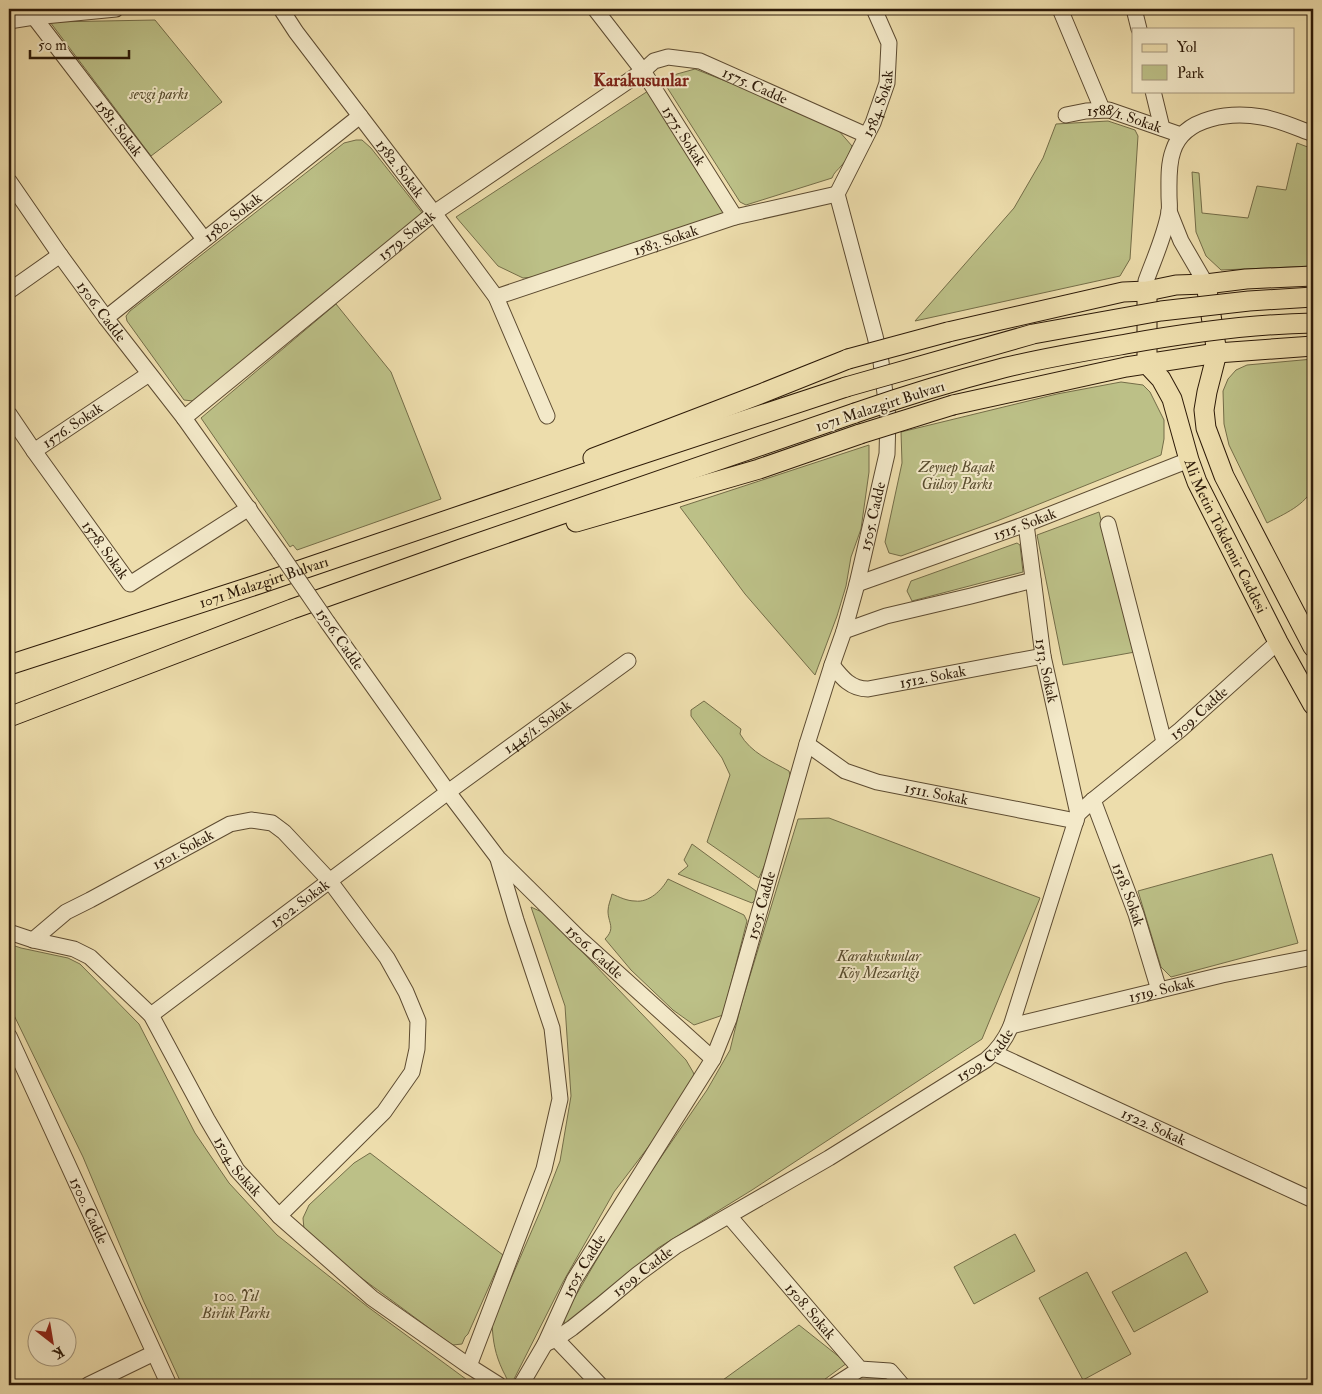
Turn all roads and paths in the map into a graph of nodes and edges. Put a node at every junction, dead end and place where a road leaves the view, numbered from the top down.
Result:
1 (116, 9) edge
2 (281, 9) edge
3 (595, 9) edge
4 (874, 9) edge
5 (1060, 9) edge
6 (1134, 9) edge
7 (34, 17) junction
8 (9, 21) edge
9 (1139, 28) edge
10 (643, 71) junction
11 (1153, 92) edge
12 (1102, 109) junction
13 (1066, 115) dead end
14 (360, 116) junction
15 (1162, 128) junction
16 (1313, 134) edge
17 (866, 135) junction
18 (1181, 135) junction
19 (9, 181) edge
20 (837, 194) junction
21 (1169, 211) junction
22 (434, 214) junction
23 (735, 216) junction
24 (204, 240) junction
25 (60, 255) junction
26 (1313, 276) edge
27 (1206, 284) junction
28 (9, 291) edge
29 (1147, 291) junction
30 (496, 297) junction
31 (1313, 297) edge
32 (106, 318) junction
33 (1313, 323) edge
34 (1313, 346) edge
35 (1217, 354) junction
36 (1147, 364) junction
37 (149, 374) junction
38 (9, 414) edge
39 (547, 416) dead end
40 (184, 418) junction
41 (34, 451) junction
42 (1189, 460) junction
43 (516, 496) junction
44 (249, 508) junction
45 (1026, 524) junction
46 (1108, 524) dead end
47 (460, 549) junction
48 (1033, 580) junction
49 (857, 584) junction
50 (1309, 628) edge
51 (844, 631) junction
52 (1278, 642) junction
53 (1313, 647) edge
54 (1043, 656) junction
55 (628, 661) dead end
56 (9, 665) edge
57 (832, 665) junction
58 (1313, 705) edge
59 (9, 717) edge
60 (1164, 742) junction
61 (807, 744) junction
62 (448, 792) junction
63 (1093, 800) junction
64 (1077, 818) junction
65 (498, 858) junction
66 (330, 880) junction
67 (9, 932) edge
68 (33, 940) junction
69 (1313, 957) edge
70 (1159, 990) junction
71 (151, 1015) junction
72 (1011, 1026) junction
73 (9, 1036) edge
74 (994, 1053) junction
75 (713, 1059) junction
76 (1313, 1200) edge
77 (279, 1216) junction
78 (728, 1216) junction
79 (550, 1341) junction
80 (154, 1353) junction
81 (469, 1366) junction
82 (860, 1369) junction
83 (88, 1385) edge
84 (169, 1385) edge
85 (499, 1385) edge
86 (521, 1385) edge
87 (600, 1385) edge
88 (835, 1385) edge
89 (902, 1385) edge

1 - 7 street
2 - 14 street, 1582. Sokak
3 - 10 street, 1575. Sokak
4 - 17 street, 1584. Sokak
5 - 12 street
6 - 9 street
7 - 8 street
7 - 24 street, 1581. Sokak
10 - 17 street, 1575. Cadde
10 - 22 street, 1579. Sokak
10 - 23 street, 1575. Sokak
11 - 15 street
12 - 13 street, 1588/1. Sokak
12 - 15 street, 1588/1. Sokak
14 - 22 street, 1582. Sokak
14 - 24 street, 1580. Sokak
15 - 18 street, 1588/1. Sokak
16 - 18 street
17 - 20 street, 1584. Sokak
18 - 21 street
19 - 25 street, 1506. Cadde
20 - 23 street, 1583. Sokak
20 - 49 street, 1505. Cadde
21 - 27 street
21 - 29 street
22 - 30 street, 1582. Sokak
22 - 40 street, 1579. Sokak
23 - 30 street, 1583. Sokak
24 - 32 street, 1580. Sokak
25 - 28 street
25 - 32 street, 1506. Cadde
26 - 27 main road, 1071 Malazgirt Bulvarı
27 - 29 main road, 1071 Malazgirt Bulvarı
27 - 35 main road
29 - 36 main road
29 - 43 main road, 1071 Malazgirt Bulvarı, bridge
30 - 39 street, 1582. Sokak
31 - 43 main road, 1071 Malazgirt Bulvarı, bridge
32 - 37 street, 1506. Cadde
33 - 47 main road, 1071 Malazgirt Bulvarı, bridge
34 - 35 main road, 1071 Malazgirt Bulvarı
35 - 36 main road, 1071 Malazgirt Bulvarı
35 - 50 main road, Ali Metin Tokdemir Caddesi
36 - 42 main road, Ali Metin Tokdemir Caddesi
36 - 47 main road, 1071 Malazgirt Bulvarı, bridge
37 - 40 street, 1506. Cadde
37 - 41 street, 1576. Sokak
38 - 41 street, 1576. Sokak
40 - 44 street, 1506. Cadde
41 - 44 street, 1578. Sokak
42 - 45 street, 1515. Sokak
42 - 52 main road, Ali Metin Tokdemir Caddesi
43 - 56 main road, 1071 Malazgirt Bulvarı
44 - 62 street, 1506. Cadde, bridge
45 - 48 street, 1513. Sokak
45 - 49 street, 1515. Sokak
46 - 60 street
47 - 59 main road, 1071 Malazgirt Bulvarı
48 - 51 street
48 - 54 street, 1513. Sokak
49 - 51 street, 1505. Cadde
50 - 53 main road, Ali Metin Tokdemir Caddesi
51 - 57 street, 1505. Cadde
52 - 58 main road, Ali Metin Tokdemir Caddesi
52 - 60 street, 1509. Cadde
54 - 57 street, 1512. Sokak
54 - 64 street, 1513. Sokak
55 - 62 street, 1445/1. Sokak
57 - 61 street, 1505. Cadde
60 - 63 street, 1509. Cadde
61 - 64 street, 1511. Sokak
61 - 75 street, 1505. Cadde
62 - 65 street, 1506. Cadde
62 - 66 street, 1502. Sokak
63 - 64 street, 1509. Cadde
63 - 70 street, 1518. Sokak
64 - 72 street, 1509. Cadde
65 - 75 street, 1506. Cadde
65 - 81 street
66 - 68 street, 1501. Sokak
66 - 71 street, 1502. Sokak
66 - 77 street, 1501. Sokak
67 - 68 street, 1504. Sokak
68 - 71 street, 1504. Sokak
69 - 70 street, 1519. Sokak
70 - 72 street, 1519. Sokak
71 - 77 street, 1504. Sokak
72 - 74 street, 1509. Cadde
73 - 80 street, 1500. Cadde
74 - 76 street, 1522. Sokak
74 - 78 street, 1509. Cadde
75 - 79 street, 1505. Cadde
77 - 81 street, 1504. Sokak
78 - 79 street, 1509. Cadde
78 - 82 street, 1508. Sokak
79 - 86 street, 1505. Cadde
79 - 87 street
80 - 83 street
80 - 84 street, 1500. Cadde
81 - 85 street, 1504. Sokak
82 - 88 street
82 - 89 street

